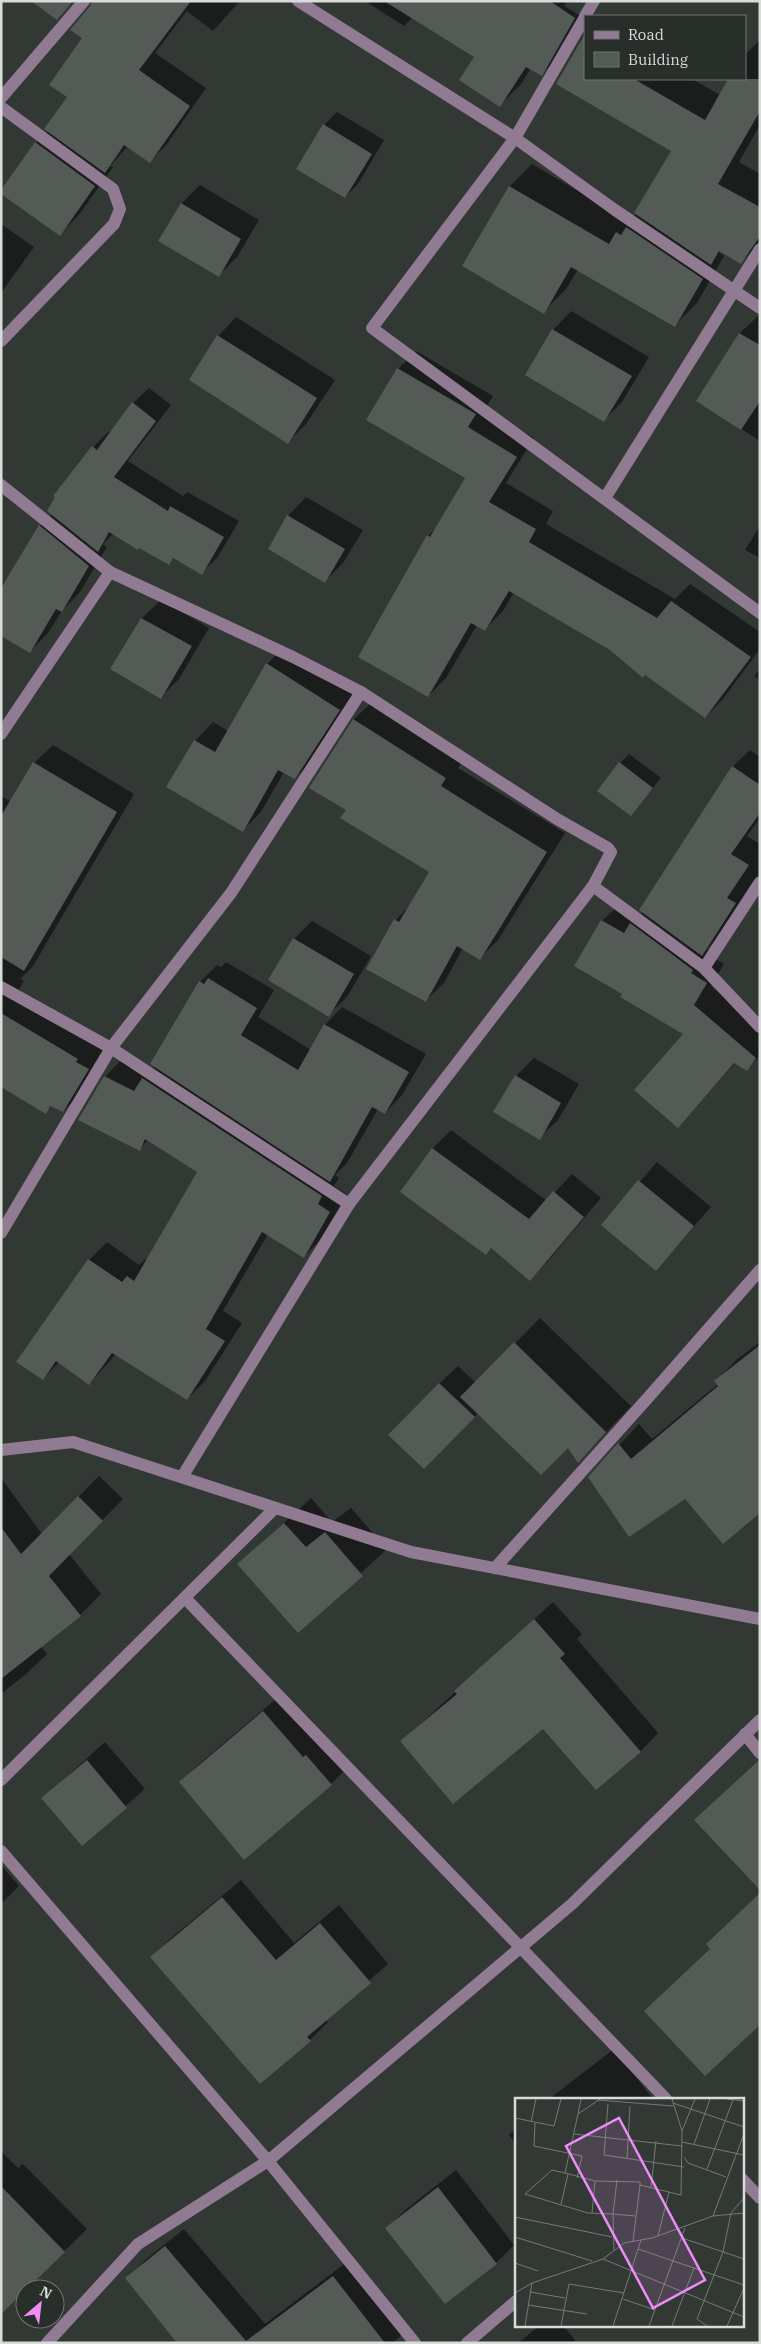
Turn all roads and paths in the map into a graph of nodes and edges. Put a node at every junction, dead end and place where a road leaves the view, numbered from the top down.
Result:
1 (84, 1) edge
2 (298, 1) edge
3 (594, 1) edge
4 (586, 15) edge
5 (584, 19) edge
6 (1, 98) edge
7 (1, 107) edge
8 (515, 138) junction
9 (760, 248) edge
10 (733, 290) junction
11 (760, 308) edge
12 (1, 341) edge
13 (1, 485) edge
14 (605, 498) junction
15 (110, 572) junction
16 (760, 613) edge
17 (362, 692) junction
18 (1, 734) edge
19 (760, 882) edge
20 (593, 886) junction
21 (704, 968) junction
22 (1, 987) edge
23 (760, 1027) edge
24 (111, 1048) junction
25 (349, 1204) junction
26 (1, 1233) edge
27 (760, 1270) edge
28 (1, 1450) edge
29 (182, 1477) junction
30 (276, 1508) junction
31 (495, 1568) junction
32 (185, 1598) junction
33 (760, 1619) edge
34 (760, 1720) edge
35 (746, 1734) junction
36 (760, 1753) edge
37 (1, 1780) edge
38 (1, 1851) edge
39 (521, 1948) junction
40 (665, 2098) edge
41 (268, 2161) junction
42 (744, 2181) edge
43 (760, 2198) edge
44 (515, 2302) edge
45 (47, 2343) edge
46 (415, 2343) edge
47 (467, 2343) edge

1 - 6 street
2 - 8 street
3 - 4 street
5 - 8 street
7 - 12 street
8 - 10 street
8 - 14 street
9 - 10 street
10 - 11 street
10 - 14 street
13 - 15 street
14 - 16 street
15 - 17 street
15 - 18 street
17 - 20 street
17 - 24 street
19 - 21 street
20 - 21 street
20 - 25 street
21 - 23 street
22 - 24 street
24 - 25 street
24 - 26 street
25 - 29 street
27 - 31 street
28 - 29 street
29 - 30 street
30 - 31 street
30 - 32 street
31 - 33 street
32 - 37 street
32 - 39 street
34 - 35 street
35 - 36 street
35 - 39 street
38 - 41 street
39 - 40 street
39 - 41 street
41 - 45 street
41 - 46 street
42 - 43 street
44 - 47 street

